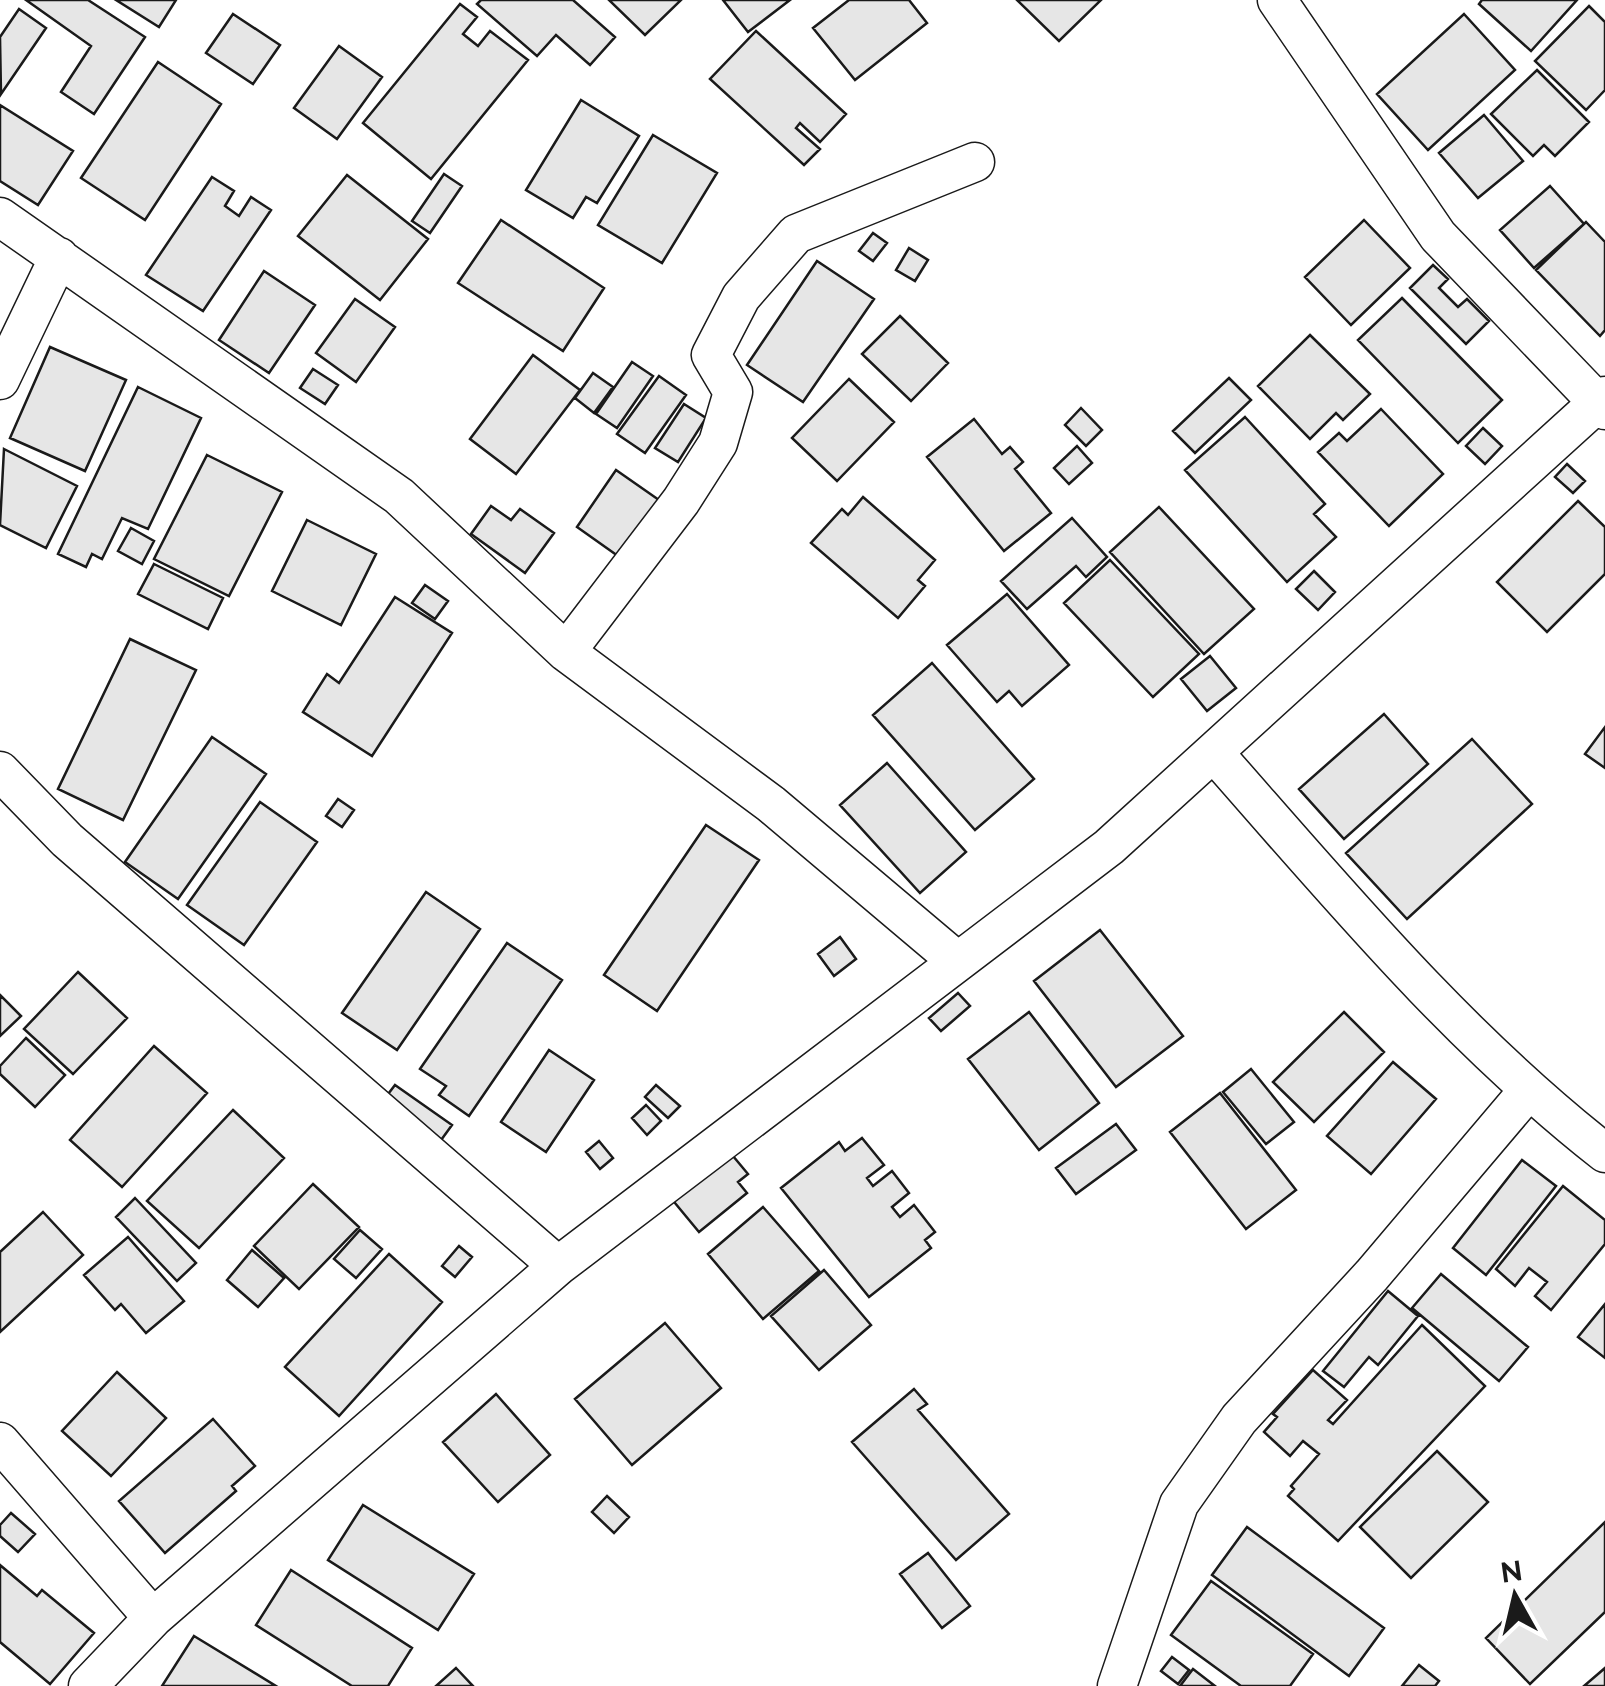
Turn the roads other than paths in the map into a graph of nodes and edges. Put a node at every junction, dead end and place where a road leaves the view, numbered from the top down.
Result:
1 (1284, 2) edge
2 (976, 162) dead end
3 (0, 217) edge
4 (58, 257) junction
5 (0, 380) edge
6 (1602, 403) edge
7 (566, 652) junction
8 (1216, 754) junction
9 (0, 771) edge
10 (957, 962) junction
11 (1528, 1092) junction
12 (1605, 1153) edge
13 (558, 1266) junction
14 (0, 1442) edge
15 (152, 1618) junction
16 (88, 1686) edge
17 (1117, 1686) edge

1 - 6 street
2 - 7 street
3 - 4 street
4 - 5 street
4 - 7 street
6 - 8 street
7 - 10 street
8 - 10 street
8 - 11 street
9 - 13 street
10 - 13 street
11 - 12 street
11 - 17 street
13 - 15 street
14 - 15 street
15 - 16 street

